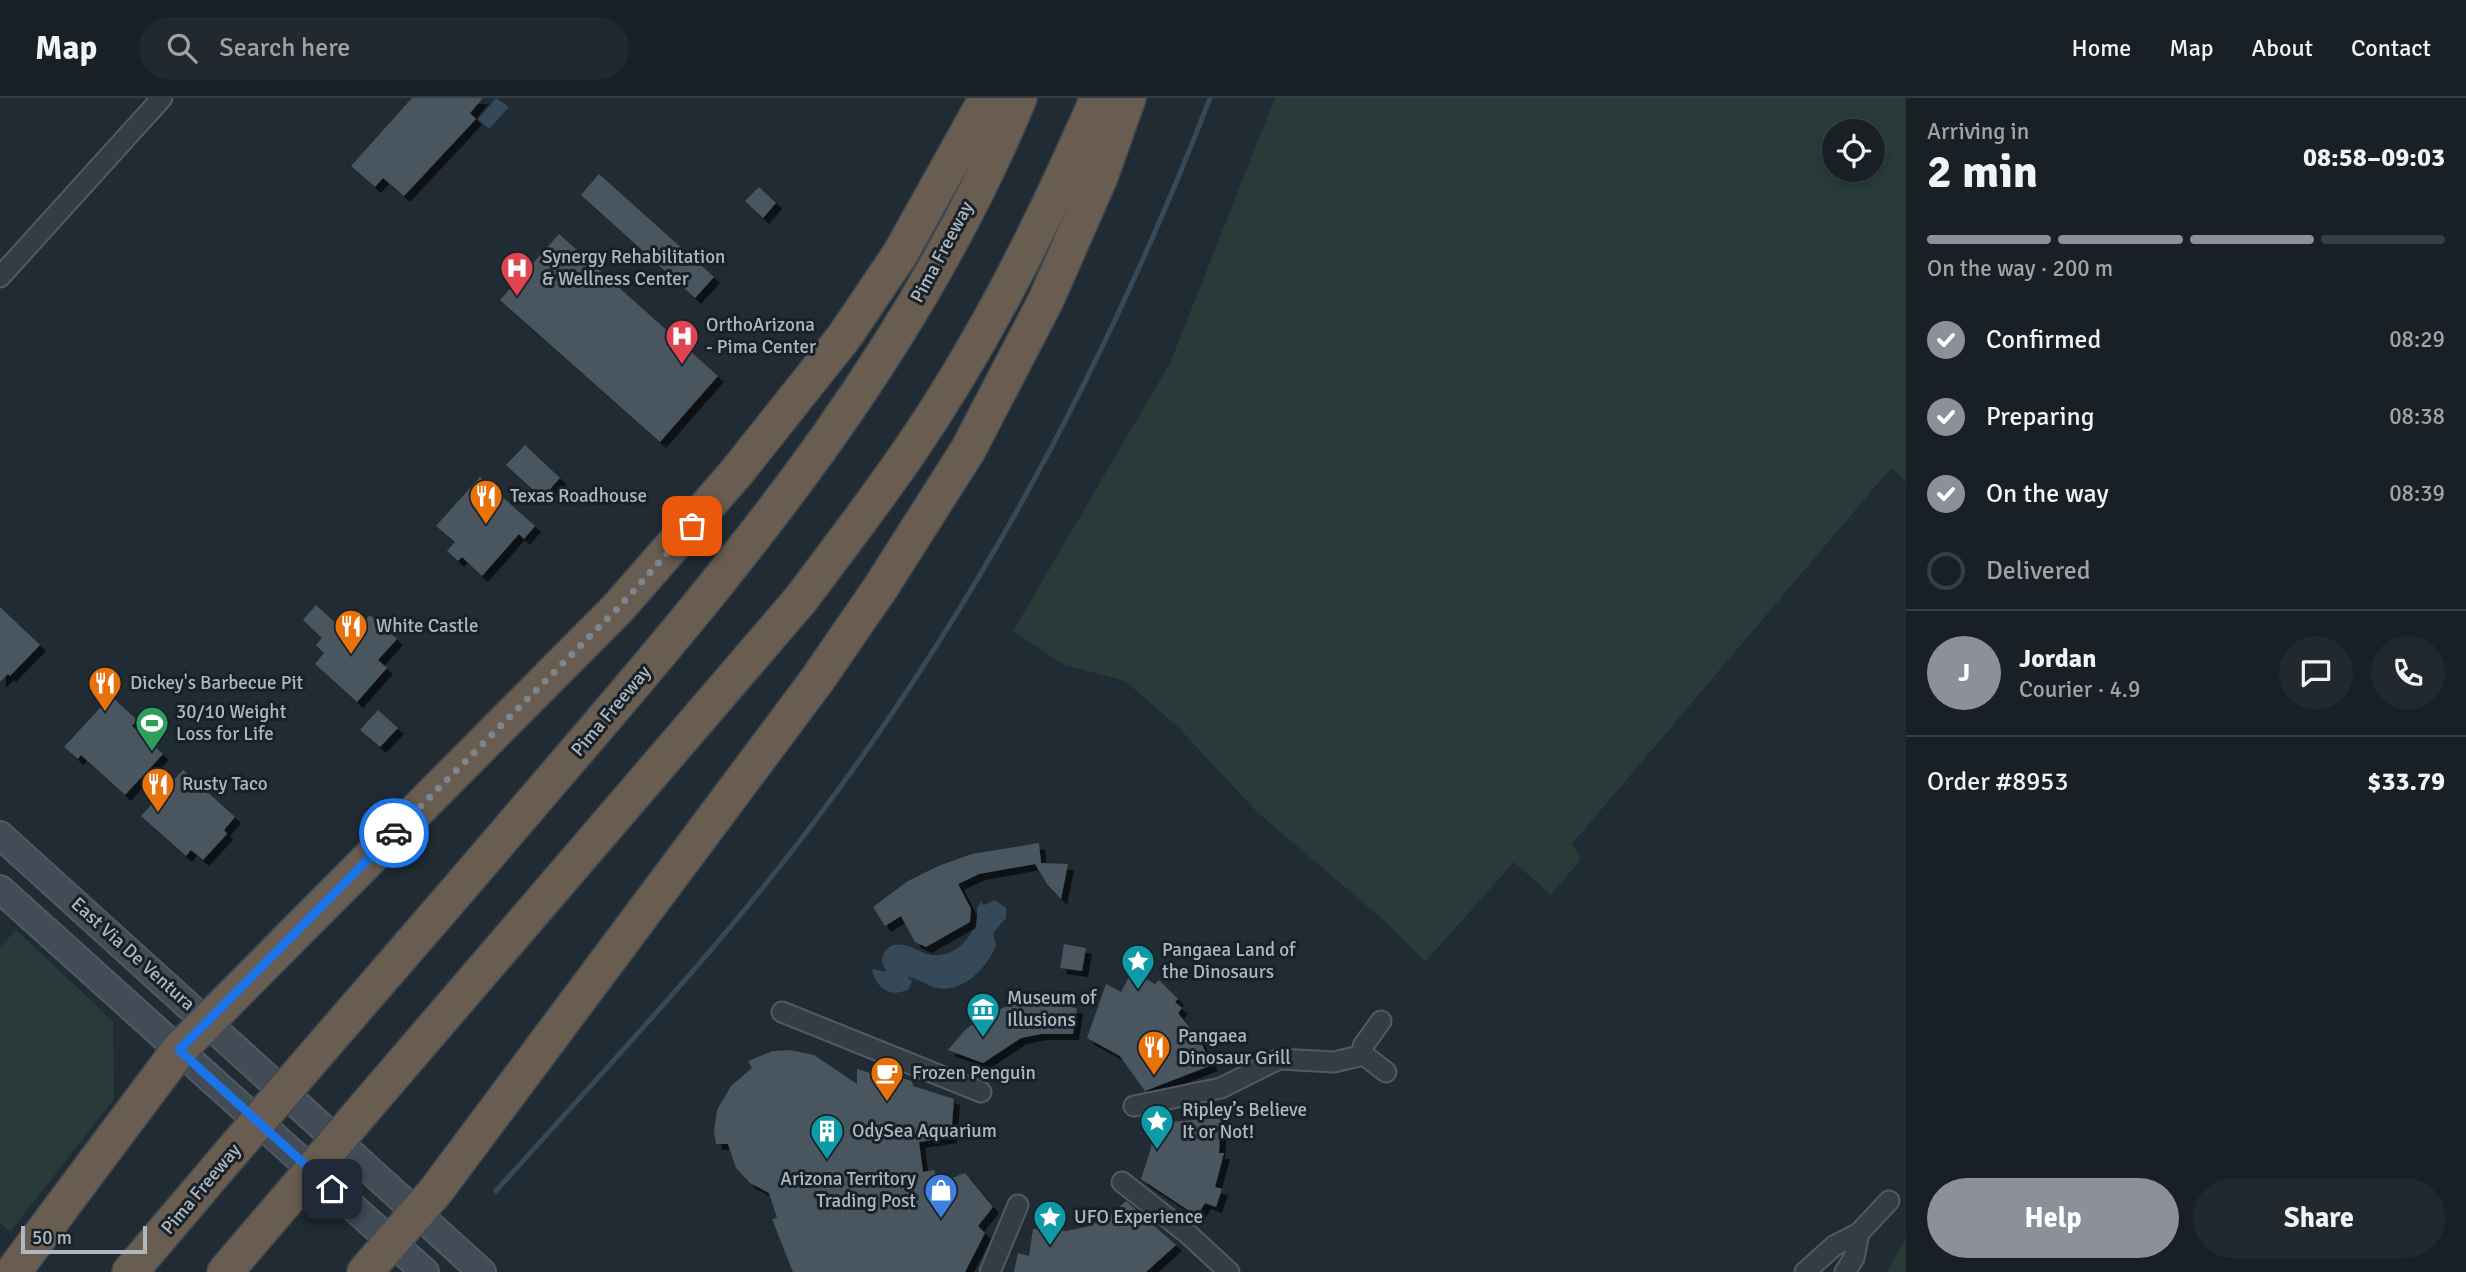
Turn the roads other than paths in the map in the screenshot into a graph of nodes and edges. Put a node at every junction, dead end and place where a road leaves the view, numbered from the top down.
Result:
1 (162, 98) edge
2 (987, 98) edge
3 (1019, 98) edge
4 (1098, 98) edge
5 (1128, 98) edge
6 (0, 277) edge
7 (0, 835) edge
8 (0, 889) edge
9 (782, 1012) dead end
10 (206, 1021) junction
11 (1381, 1021) dead end
12 (179, 1050) junction
13 (1364, 1055) junction
14 (1386, 1072) dead end
15 (981, 1092) dead end
16 (1134, 1106) dead end
17 (1122, 1182) dead end
18 (1889, 1201) dead end
19 (1018, 1205) dead end
20 (418, 1213) junction
21 (1860, 1233) junction
22 (392, 1244) junction
23 (13, 1272) edge
24 (130, 1272) edge
25 (225, 1272) edge
26 (365, 1272) edge
27 (425, 1272) edge
28 (482, 1272) edge
29 (990, 1272) edge
30 (1229, 1272) edge
31 (1805, 1272) edge
32 (1845, 1272) edge

1 - 6 street
2 - 10 highway
3 - 24 highway, Pima Freeway, bridge
4 - 25 highway, bridge
5 - 20 highway
7 - 10 main road, East Via De Ventura
8 - 12 main road
9 - 15 street
10 - 12 highway
10 - 20 main road, East Via De Ventura
11 - 13 street
12 - 22 main road
12 - 23 highway
13 - 14 street
13 - 16 street
17 - 30 street
18 - 21 street
19 - 29 street
20 - 22 highway
20 - 28 main road, East Via De Ventura
21 - 31 street
21 - 32 street
22 - 26 highway
22 - 27 main road

